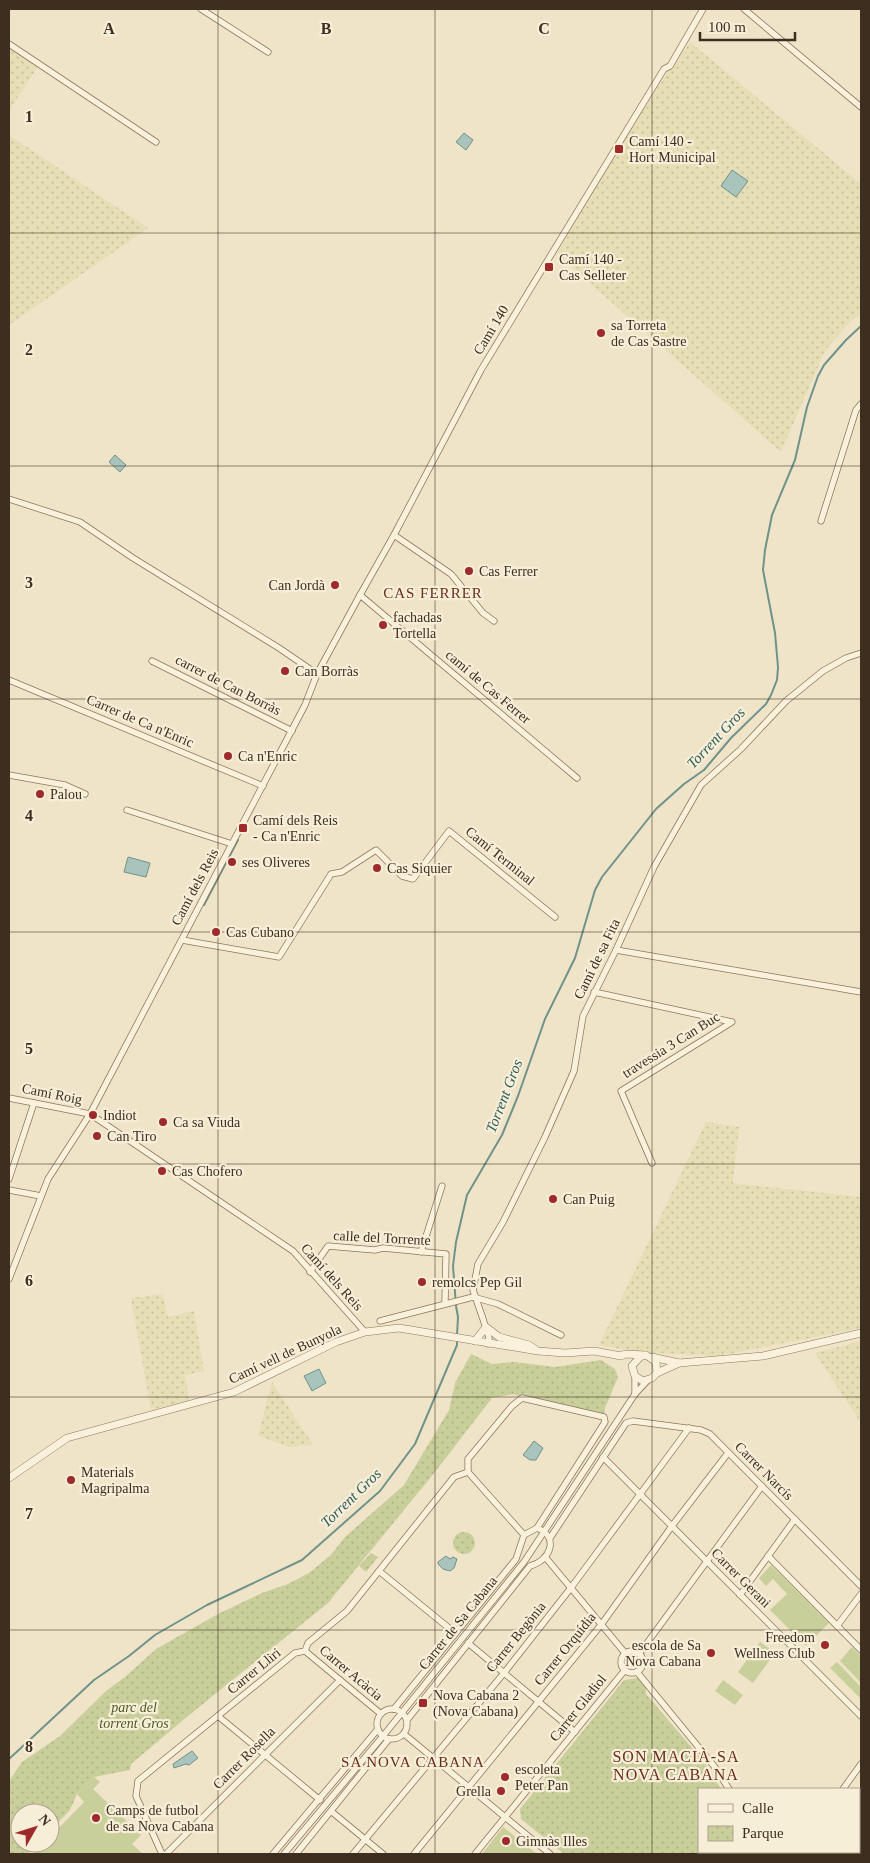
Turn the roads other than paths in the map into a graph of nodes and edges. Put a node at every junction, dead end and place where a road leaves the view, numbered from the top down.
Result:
1 (201, 9) edge
2 (703, 9) edge
3 (744, 9) edge
4 (9, 44) edge
5 (268, 52) dead end
6 (861, 107) edge
7 (156, 142) dead end
8 (861, 404) edge
9 (9, 499) edge
10 (821, 521) dead end
11 (394, 535) junction
12 (360, 595) junction
13 (494, 621) dead end
14 (861, 653) edge
15 (152, 661) dead end
16 (317, 674) junction
17 (9, 680) edge
18 (292, 731) junction
19 (9, 775) edge
20 (578, 778) dead end
21 (262, 786) junction
22 (85, 794) dead end
23 (127, 810) dead end
24 (232, 844) junction
25 (555, 917) dead end
26 (182, 940) junction
27 (616, 950) junction
28 (594, 992) junction
29 (861, 992) edge
30 (9, 1098) edge
31 (34, 1103) junction
32 (90, 1114) junction
33 (652, 1163) dead end
34 (9, 1179) edge
35 (442, 1186) dead end
36 (9, 1190) edge
37 (40, 1196) junction
38 (421, 1252) junction
39 (310, 1272) junction
40 (9, 1279) edge
41 (477, 1298) junction
42 (444, 1303) junction
43 (380, 1321) dead end
44 (486, 1327) junction
45 (364, 1332) junction
46 (861, 1333) edge
47 (561, 1334) dead end
48 (475, 1341) junction
49 (488, 1344) junction
50 (538, 1351) junction
51 (621, 1356) junction
52 (648, 1356) junction
53 (679, 1363) junction
54 (632, 1366) junction
55 (657, 1373) junction
56 (635, 1376) junction
57 (648, 1380) junction
58 (635, 1394) junction
59 (689, 1428) junction
60 (728, 1453) junction
61 (603, 1457) junction
62 (468, 1472) junction
63 (9, 1478) edge
64 (762, 1486) junction
65 (640, 1494) junction
66 (794, 1518) junction
67 (672, 1526) junction
68 (537, 1528) junction
69 (545, 1531) junction
70 (524, 1535) junction
71 (550, 1538) junction
72 (519, 1550) junction
73 (768, 1556) junction
74 (546, 1558) junction
75 (524, 1562) junction
76 (707, 1562) junction
77 (530, 1566) junction
78 (379, 1570) junction
79 (861, 1586) edge
80 (570, 1589) junction
81 (861, 1594) edge
82 (740, 1595) junction
83 (601, 1625) junction
84 (837, 1626) junction
85 (455, 1633) junction
86 (468, 1643) junction
87 (861, 1650) edge
88 (305, 1651) junction
89 (625, 1653) junction
90 (640, 1654) junction
91 (625, 1670) junction
92 (637, 1672) junction
93 (504, 1673) junction
94 (340, 1680) junction
95 (539, 1702) junction
96 (394, 1709) junction
97 (402, 1712) junction
98 (381, 1714) junction
99 (218, 1716) junction
100 (861, 1716) edge
101 (407, 1720) junction
102 (378, 1729) junction
103 (575, 1732) junction
104 (404, 1734) junction
105 (383, 1736) junction
106 (390, 1739) junction
107 (264, 1755) junction
108 (433, 1758) junction
109 (861, 1764) edge
110 (468, 1786) junction
111 (727, 1788) edge
112 (844, 1788) edge
113 (320, 1800) junction
114 (332, 1812) junction
115 (505, 1817) junction
116 (365, 1839) junction
117 (164, 1854) edge
118 (273, 1854) edge
119 (284, 1854) edge
120 (296, 1854) edge
121 (353, 1854) edge
122 (383, 1854) edge
123 (414, 1854) edge
124 (475, 1854) edge
125 (550, 1854) edge

1 - 5 street
2 - 11 street, Camí 140
3 - 6 street
4 - 7 street
8 - 10 street
9 - 16 street
11 - 12 street, Camí 140
11 - 13 street
12 - 16 street, Camí 140
12 - 20 street, camí de Cas Ferrer
14 - 27 street, Camí de sa Fita
15 - 18 street, carrer de Can Borràs
16 - 18 street, Camí dels Reis
17 - 21 street, Carrer de Ca n'Enric
18 - 21 street, Camí dels Reis
19 - 22 street
21 - 24 street, Camí dels Reis
23 - 24 street
24 - 26 street, Camí dels Reis
25 - 26 street, Camí Terminal
26 - 32 street, Camí dels Reis
27 - 28 street, Camí de sa Fita
27 - 29 street
28 - 33 street, travessia 3 Can Buc
28 - 41 street, Camí de sa Fita
30 - 31 street, Camí Roig
31 - 32 street, Camí Roig
31 - 34 street
32 - 37 street
32 - 39 street, Camí dels Reis
35 - 38 street
36 - 37 street
37 - 40 street
38 - 39 street, calle del Torrente
38 - 42 street, calle del Torrente
39 - 45 street, Camí dels Reis
41 - 42 street
41 - 44 street, Camí de sa Fita
41 - 47 street
42 - 43 street
44 - 48 street
44 - 49 street, Camí de sa Fita
44 - 50 street
45 - 48 street, Camí vell de Bunyola
45 - 63 street, Camí vell de Bunyola
46 - 53 street, Camí vell de Bunyola
48 - 49 street, Camí vell de Bunyola
49 - 50 street, Camí vell de Bunyola
50 - 51 street, Camí vell de Bunyola
51 - 52 street, Camí vell de Bunyola
51 - 54 street
52 - 53 street, Camí vell de Bunyola
52 - 54 street
52 - 55 street
53 - 55 street, Camí vell de Bunyola
54 - 56 street
55 - 57 street
56 - 57 street
56 - 58 street
57 - 58 street, Carrer de Sa Cabana
58 - 69 street, Carrer de Sa Cabana
59 - 60 street, Carrer Narcís
59 - 61 street, Carrer Narcís
59 - 65 street, Carrer Begònia
60 - 64 street, Carrer Narcís
60 - 67 street, Carrer Orquídia
61 - 65 street, Carrer Gerani
61 - 71 street
62 - 68 street
62 - 70 street
62 - 78 street, Carrer Lliri
64 - 66 street, Carrer Narcís
64 - 76 street
65 - 67 street, Carrer Gerani
65 - 80 street, Carrer Begònia
66 - 73 street
66 - 79 street, Carrer Narcís
67 - 76 street, Carrer Gerani
67 - 83 street, Carrer Orquídia
68 - 69 street
68 - 70 street
69 - 71 street
69 - 75 street, Carrer de Sa Cabana
70 - 72 street
71 - 74 street
72 - 75 street
72 - 85 street
73 - 82 street
73 - 84 street
74 - 77 street
74 - 80 street
75 - 77 street
75 - 97 street, Carrer de Sa Cabana
76 - 82 street, Carrer Gerani
76 - 90 street
77 - 86 street
78 - 85 street
78 - 88 street, Carrer Lliri
80 - 83 street
80 - 93 street, Carrer Begònia
81 - 84 street
82 - 100 street, Carrer Gerani
83 - 89 street
83 - 95 street, Carrer Orquídia
84 - 87 street
85 - 96 street
86 - 93 street
86 - 101 street
88 - 94 street, Carrer Acàcia
88 - 99 street, Carrer Lliri
89 - 90 street
89 - 91 street
90 - 92 street
91 - 92 street
91 - 103 street, Carrer Gladiol
92 - 111 street
93 - 95 street
93 - 108 street, Carrer Begònia
94 - 98 street, Carrer Acàcia
94 - 107 street, Carrer Rosella
95 - 103 street
95 - 110 street, Carrer Orquídia
96 - 97 street
96 - 98 street
97 - 101 street
97 - 105 street, Carrer de Sa Cabana
98 - 102 street
99 - 107 street
99 - 117 street, Carrer Lliri
101 - 104 street
102 - 105 street
102 - 113 street
103 - 115 street, Carrer Gladiol
104 - 106 street
104 - 108 street
105 - 106 street
105 - 119 street, Carrer de Sa Cabana
106 - 114 street
107 - 113 street
107 - 117 street, Carrer Rosella
108 - 110 street
108 - 116 street, Carrer Begònia
109 - 112 street
110 - 115 street
110 - 123 street, Carrer Orquídia
113 - 118 street
114 - 116 street
114 - 120 street
115 - 124 street, Carrer Gladiol
115 - 125 street
116 - 121 street, Carrer Begònia
116 - 122 street

